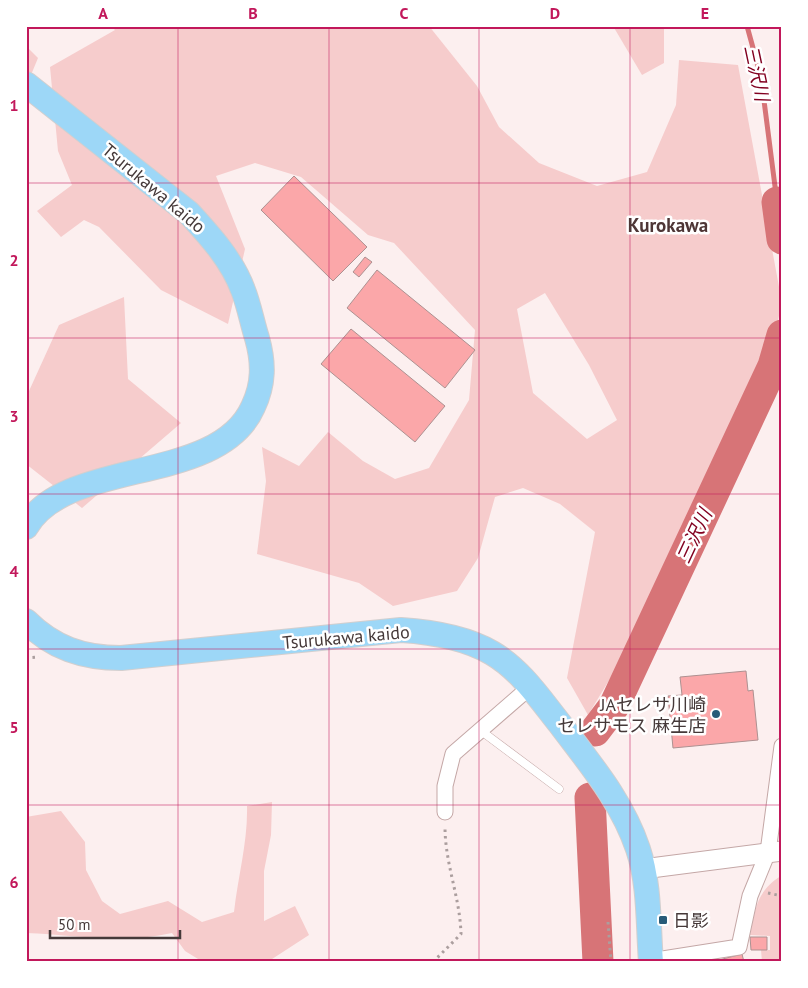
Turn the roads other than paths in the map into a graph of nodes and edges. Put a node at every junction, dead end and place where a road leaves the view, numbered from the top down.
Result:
1 (26, 84) edge
2 (26, 527) edge
3 (26, 621) edge
4 (530, 687) junction
5 (480, 730) junction
6 (782, 746) edge
7 (559, 789) dead end
8 (445, 812) road end
9 (775, 852) edge
10 (643, 869) junction
11 (650, 961) edge

1 - 2 main road, Tsurukawa kaido
3 - 4 main road, Tsurukawa kaido
4 - 5 street
4 - 10 main road, Tsurukawa kaido
5 - 7 lane
5 - 8 street
6 - 9 street
9 - 10 street
9 - 11 street
10 - 11 main road, Tsurukawa kaido

